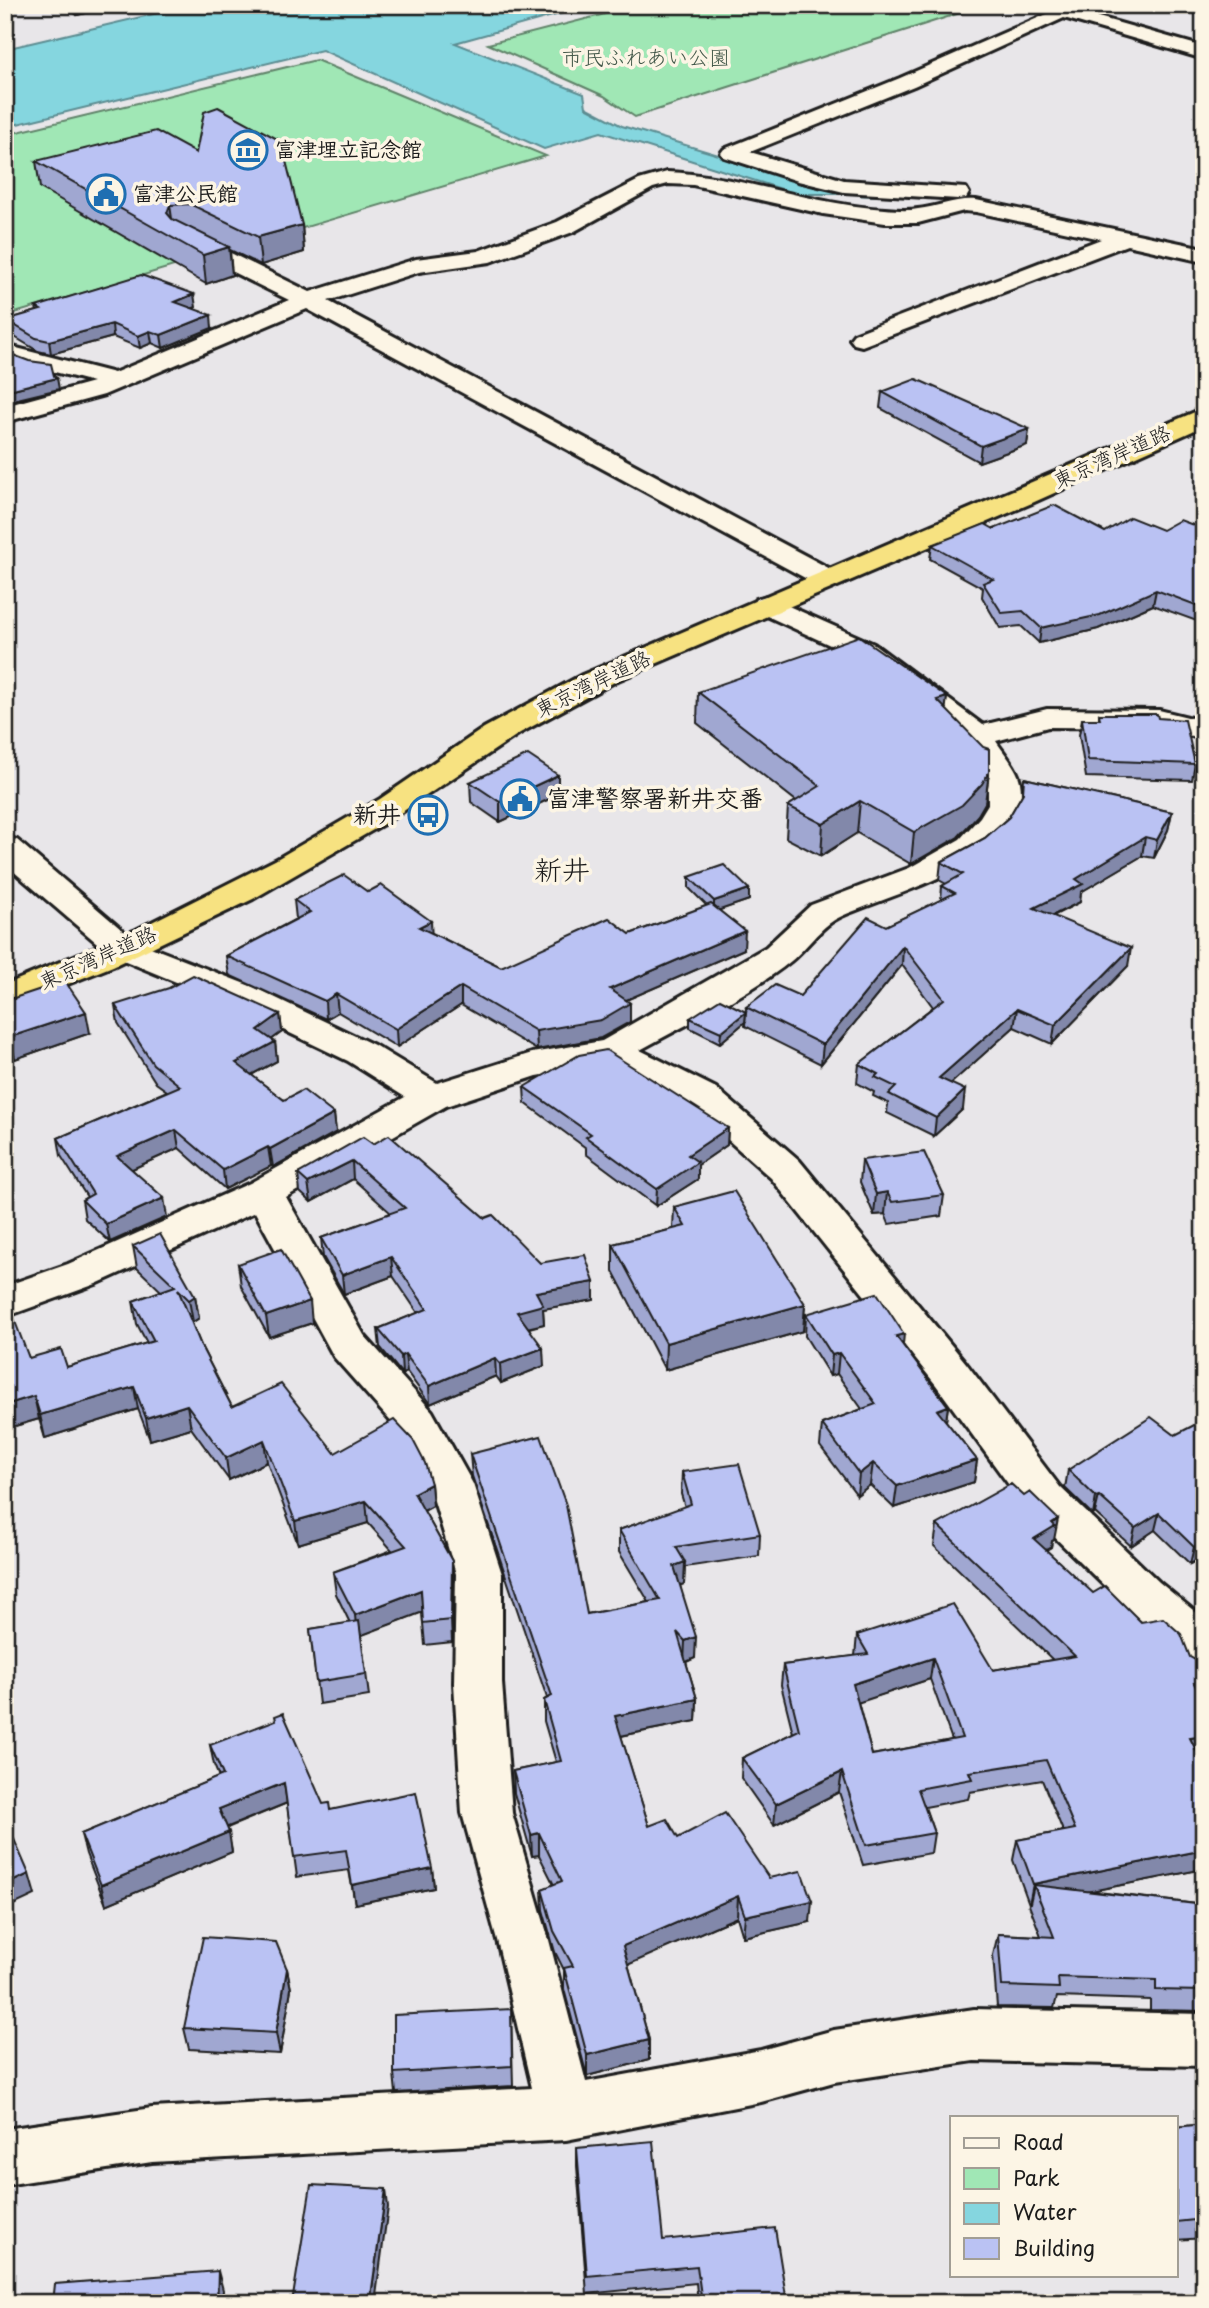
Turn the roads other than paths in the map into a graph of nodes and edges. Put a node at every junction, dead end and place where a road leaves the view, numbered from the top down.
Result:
1 (1204, 54) edge
2 (1125, 238) junction
3 (184, 239) edge
4 (1204, 245) edge
5 (1204, 255) edge
6 (307, 300) junction
7 (862, 339) dead end
8 (5, 352) edge
9 (112, 383) junction
10 (5, 414) edge
11 (1204, 416) edge
12 (828, 579) junction
13 (766, 605) junction
14 (1204, 730) edge
15 (978, 736) junction
16 (5, 847) edge
17 (123, 948) junction
18 (5, 998) edge
19 (612, 1051) junction
20 (433, 1097) junction
21 (264, 1192) junction
22 (5, 1302) edge
23 (1203, 1650) edge
24 (1204, 2040) edge
25 (566, 2113) junction
26 (5, 2157) edge

1 - 4 street
2 - 5 street
2 - 6 street
2 - 7 street
3 - 6 street
6 - 9 street
6 - 12 street
8 - 9 street
9 - 10 street
11 - 12 highway, 東京湾岸道路
12 - 13 highway, 東京湾岸道路
13 - 15 street
13 - 17 highway, 東京湾岸道路
14 - 15 street
15 - 19 street
16 - 17 street
17 - 18 highway, 東京湾岸道路
17 - 20 street
19 - 20 street
19 - 23 street
20 - 21 street
21 - 22 street
21 - 25 street
24 - 25 street
25 - 26 street

